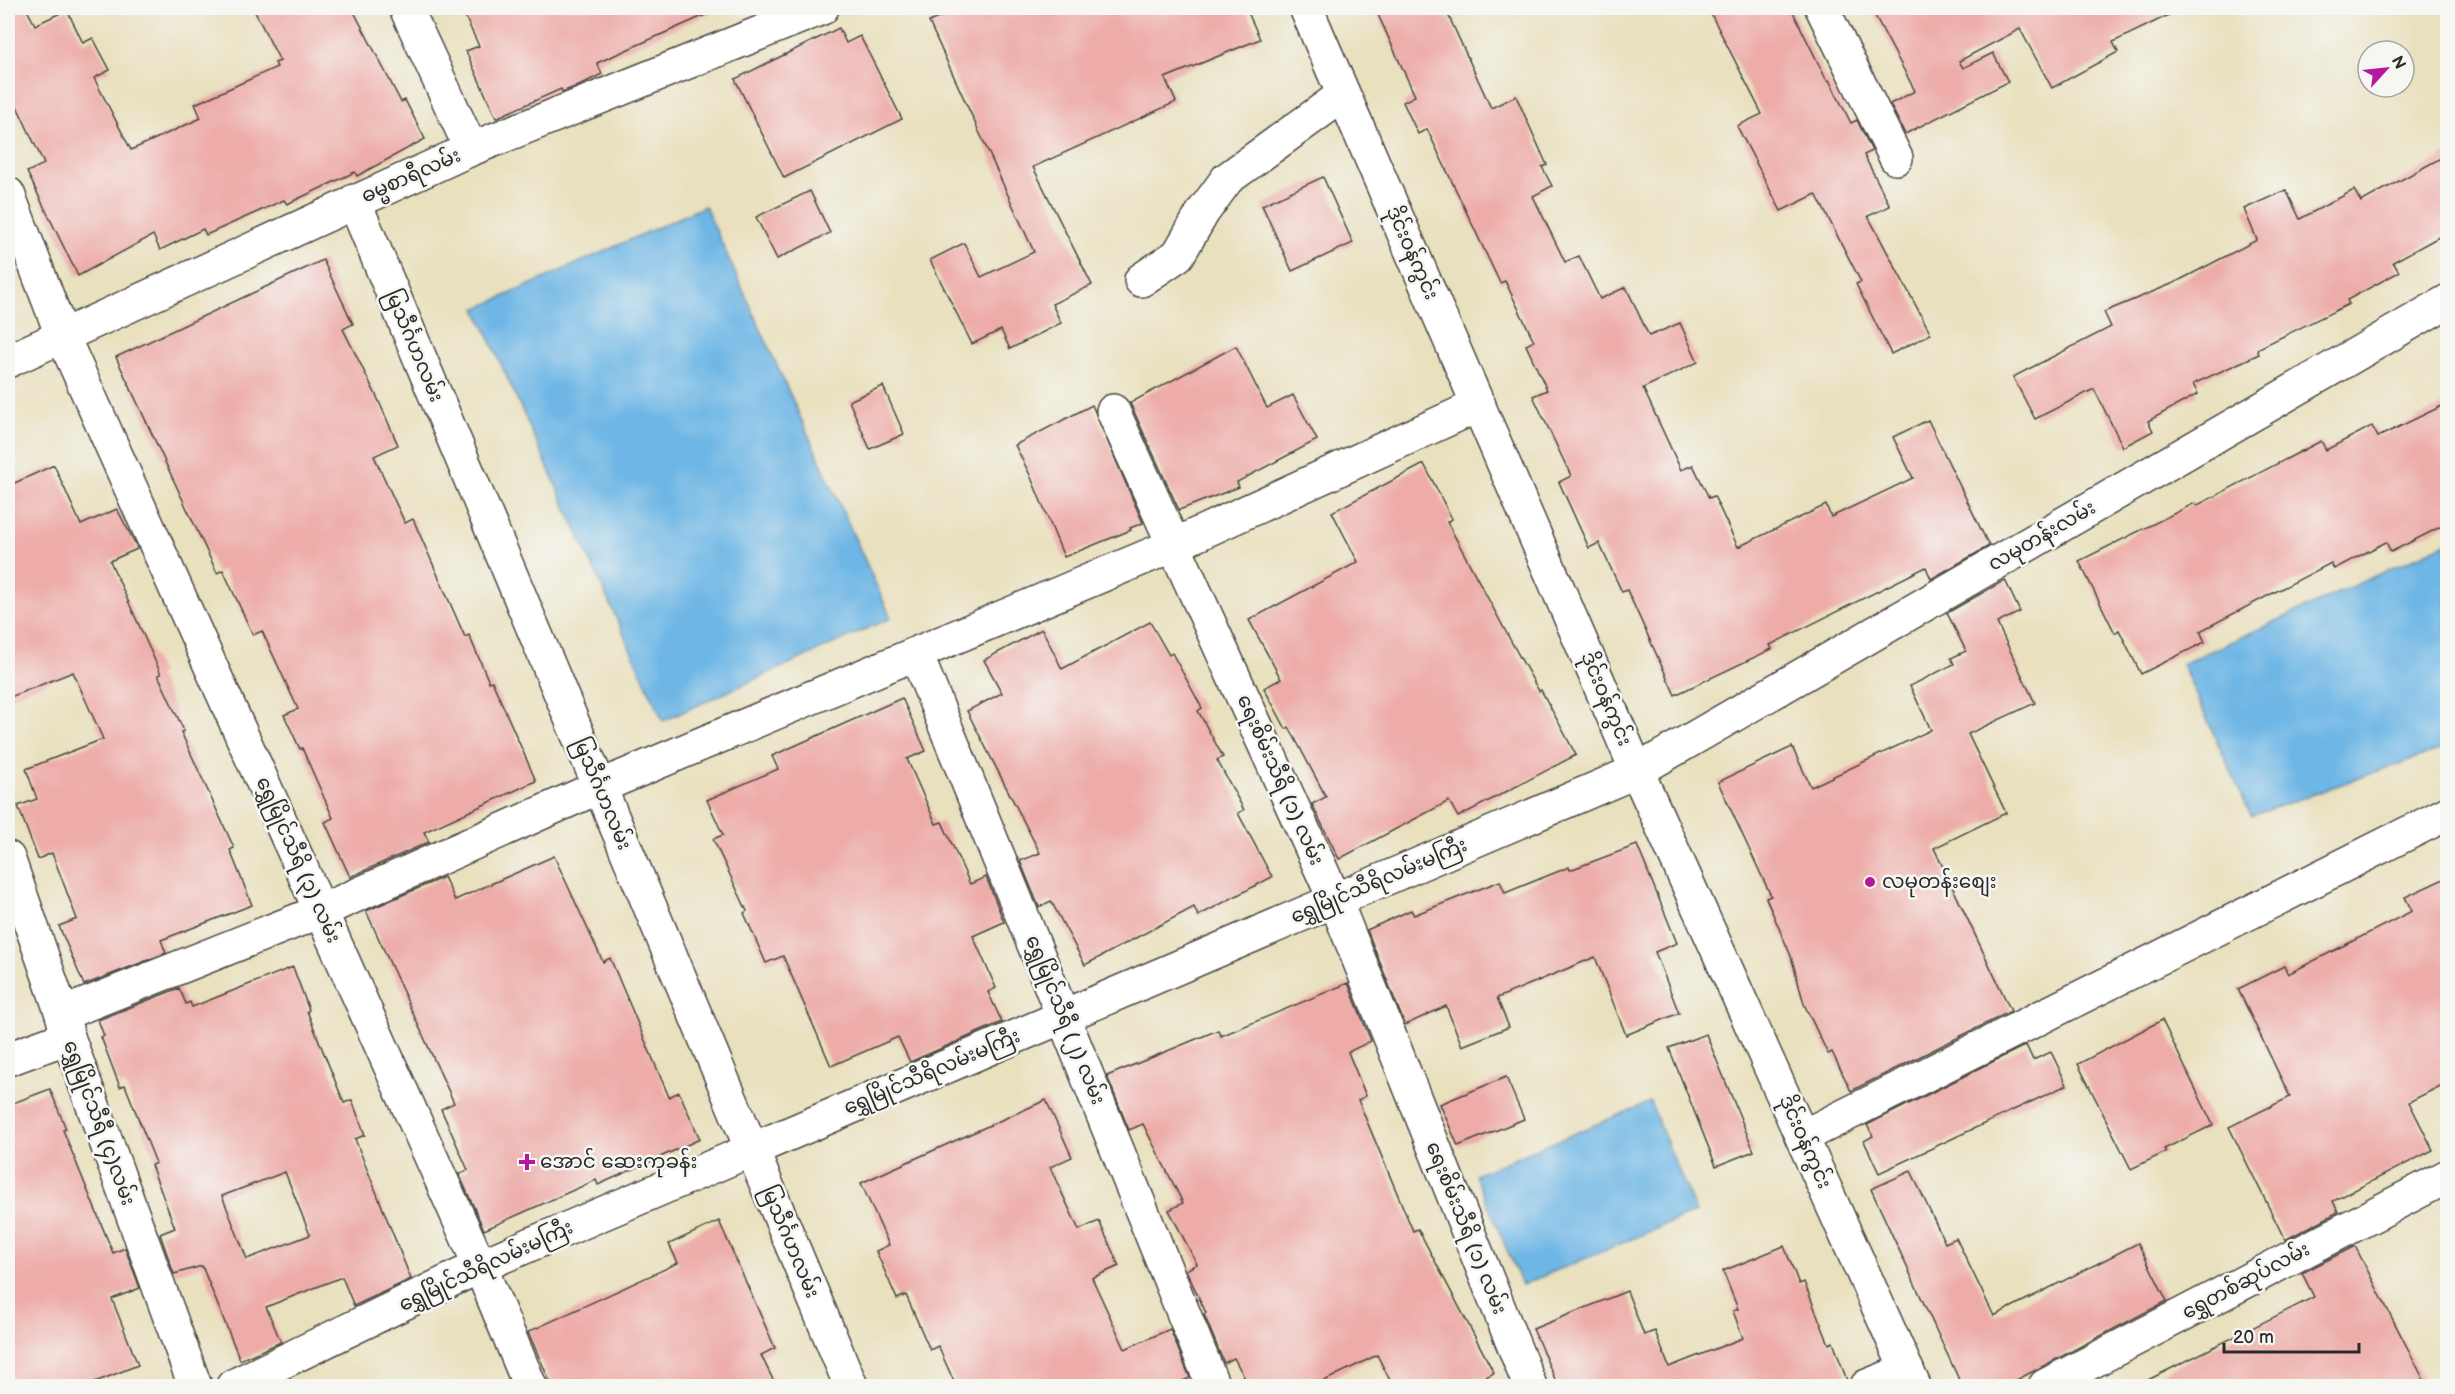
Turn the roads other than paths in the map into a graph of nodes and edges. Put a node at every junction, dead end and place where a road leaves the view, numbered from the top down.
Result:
1 (406, 8) edge
2 (1306, 8) edge
3 (1822, 8) edge
4 (802, 11) edge
5 (1343, 95) junction
6 (471, 148) junction
7 (1896, 158) dead end
8 (8, 194) edge
9 (354, 201) junction
10 (1142, 280) dead end
11 (2448, 301) edge
12 (62, 335) junction
13 (8, 361) edge
14 (1479, 405) junction
15 (1113, 411) dead end
16 (1174, 545) junction
17 (916, 654) junction
18 (1637, 771) junction
19 (599, 787) junction
20 (2448, 813) edge
21 (8, 858) edge
22 (1335, 900) junction
23 (321, 911) junction
24 (1063, 1016) junction
25 (65, 1025) junction
26 (8, 1059) edge
27 (1802, 1137) junction
28 (751, 1149) junction
29 (2448, 1176) edge
30 (480, 1266) junction
31 (1911, 1378) edge
32 (195, 1386) edge
33 (233, 1386) edge
34 (530, 1386) edge
35 (851, 1386) edge
36 (1213, 1386) edge
37 (1530, 1386) edge
38 (1867, 1386) edge
39 (2045, 1386) edge

1 - 6 street
2 - 5 street, ဒိုင်းဝန်ကွင်း
3 - 7 street
4 - 6 street, ဓမ္မစာရီလမ်း
5 - 10 street
5 - 14 street, ဒိုင်းဝန်ကွင်း
6 - 9 street, ဓမ္မစာရီလမ်း
8 - 12 street, ရွှေမြိုင်သီရိ (၃) လမ်း
9 - 12 street, ဓမ္မစာရီလမ်း
9 - 19 street, မြသီင်္ဂဟလမ်း
11 - 18 street, လမုတန်းလမ်း
12 - 13 street, ဓမ္မစာရီလမ်း
12 - 23 street, ရွှေမြိုင်သီရိ (၃) လမ်း
14 - 16 street
14 - 18 street, ဒိုင်းဝန်ကွင်း
15 - 16 street, ရေးစိမ်းသီရိ (၁) လမ်း
16 - 17 street
16 - 22 street, ရေးစိမ်းသီရိ (၁) လမ်း
17 - 19 street
17 - 24 street, ရွှေမြိုင်သီရီ (၂) လမ်း
18 - 22 street, ရွှေမြိုင်သီရိလမ်းမကြီး
18 - 27 street, ဒိုင်းဝန်ကွင်း
19 - 23 street
19 - 28 street, မြသီင်္ဂဟလမ်း
20 - 27 street
21 - 25 street, ရွှေမြိုင်သီရီ (၄)လမ်း
22 - 24 street, ရွှေမြိုင်သီရိလမ်းမကြီး
22 - 37 street, ရေးစိမ်းသီရိ (၁) လမ်း
23 - 25 street
23 - 30 street, ရွှေမြိုင်သီရိ (၃) လမ်း
24 - 28 street, ရွှေမြိုင်သီရိလမ်းမကြီး
24 - 36 street, ရွှေမြိုင်သီရီ (၂) လမ်း
25 - 26 street
25 - 32 street, ရွှေမြိုင်သီရီ (၄)လမ်း
27 - 31 street, ဒိုင်းဝန်ကွင်း
28 - 30 street, ရွှေမြိုင်သီရိလမ်းမကြီး
28 - 35 street, မြသီင်္ဂဟလမ်း
29 - 39 street, ရွှေတစ်ဆုပ်လမ်း
30 - 33 street, ရွှေမြိုင်သီရိလမ်းမကြီး
30 - 34 street, ရွှေမြိုင်သီရိ (၃) လမ်း
31 - 38 street

